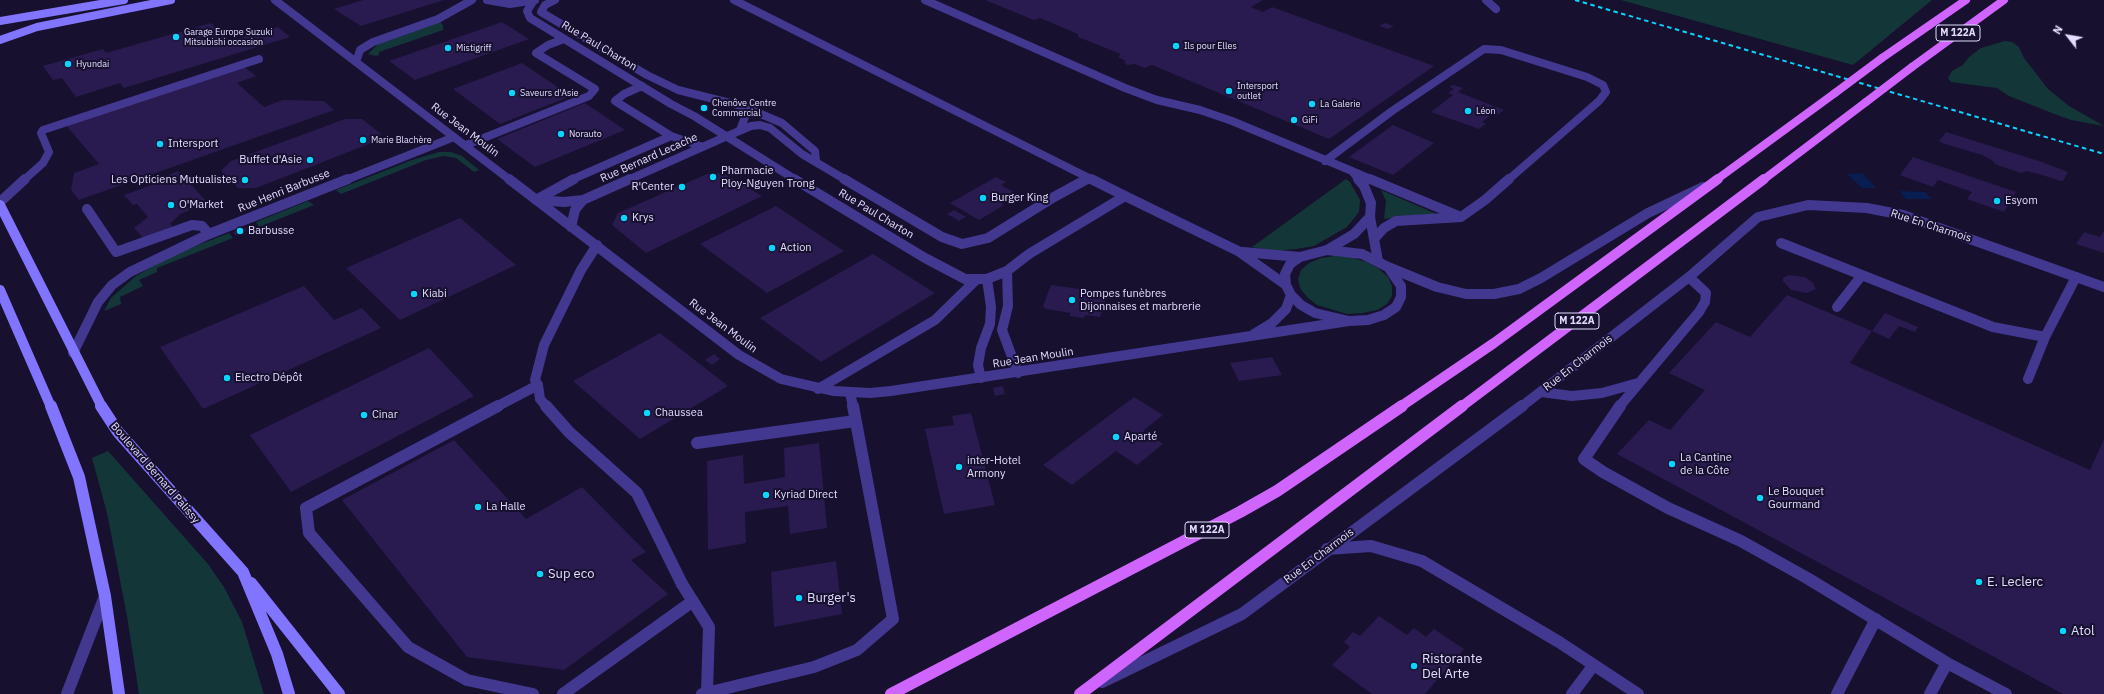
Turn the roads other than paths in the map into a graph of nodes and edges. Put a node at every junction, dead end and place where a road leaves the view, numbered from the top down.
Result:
1 (124, 0) edge
2 (171, 0) edge
3 (275, 0) edge
4 (472, 0) edge
5 (487, 0) edge
6 (534, 0) edge
7 (555, 0) edge
8 (734, 0) edge
9 (925, 0) edge
10 (1486, 0) edge
11 (1966, 0) edge
12 (2004, 0) edge
13 (105, 2) edge
14 (1496, 9) dead end
15 (0, 22) edge
16 (564, 39) junction
17 (0, 40) edge
18 (259, 59) dead end
19 (356, 62) junction
20 (642, 86) junction
21 (742, 106) junction
22 (740, 130) junction
23 (671, 136) junction
24 (454, 137) junction
25 (725, 137) junction
26 (466, 145) junction
27 (703, 147) junction
28 (816, 161) junction
29 (1326, 161) junction
30 (1352, 171) junction
31 (1089, 178) junction
32 (1711, 184) junction
33 (1125, 196) junction
34 (536, 200) junction
35 (583, 200) junction
36 (0, 202) edge
37 (0, 205) edge
38 (87, 209) dead end
39 (1370, 217) junction
40 (1462, 217) junction
41 (571, 227) junction
42 (209, 234) junction
43 (1374, 239) junction
44 (1781, 243) dead end
45 (597, 245) junction
46 (1327, 250) junction
47 (1238, 251) junction
48 (1300, 257) junction
49 (1378, 261) junction
50 (1388, 267) junction
51 (1007, 271) junction
52 (1862, 275) junction
53 (1689, 277) junction
54 (2076, 277) junction
55 (986, 279) junction
56 (976, 280) junction
57 (1286, 285) junction
58 (2104, 287) edge
59 (0, 290) edge
60 (1291, 296) junction
61 (1837, 307) dead end
62 (1349, 321) junction
63 (1250, 336) junction
64 (2045, 337) junction
65 (73, 353) junction
66 (1018, 373) junction
67 (981, 378) junction
68 (2028, 379) dead end
69 (1638, 383) junction
70 (538, 385) junction
71 (818, 389) junction
72 (850, 392) junction
73 (1541, 392) junction
74 (855, 421) junction
75 (698, 443) dead end
76 (1327, 549) junction
77 (243, 572) junction
78 (105, 596) junction
79 (693, 601) junction
80 (1876, 619) junction
81 (1947, 662) junction
82 (1593, 666) junction
83 (904, 687) junction
84 (1084, 692) edge
85 (66, 694) edge
86 (119, 694) edge
87 (289, 694) edge
88 (339, 694) edge
89 (533, 694) edge
90 (563, 694) edge
91 (705, 694) edge
92 (886, 694) edge
93 (891, 694) edge
94 (1572, 694) edge
95 (1638, 694) edge
96 (1837, 694) edge
97 (1930, 694) edge
98 (2006, 694) edge

1 - 13 main road
2 - 17 main road
3 - 19 street, Rue Jean Moulin
4 - 19 street
5 - 6 street
6 - 16 street, Rue Paul Charton
7 - 21 street
8 - 31 street
9 - 29 street
10 - 14 street
11 - 32 main road, M 122A, bridge
12 - 84 main road, M 122A, bridge
13 - 15 main road
16 - 20 street, Rue Paul Charton
16 - 26 street
18 - 36 street
19 - 24 street, Rue Jean Moulin
20 - 23 street
20 - 25 street, Rue Paul Charton
21 - 22 street
21 - 28 street
22 - 25 street, Rue Bernard Lecache
22 - 28 street, Rue Bernard Lecache
23 - 27 street
23 - 34 street
24 - 26 street, Rue Jean Moulin
24 - 42 street, Rue Henri Barbusse
25 - 27 street, Rue Bernard Lecache
25 - 56 street, Rue Paul Charton
26 - 34 street, Rue Jean Moulin
27 - 35 street, Rue Bernard Lecache
28 - 31 street, Rue Bernard Lecache
29 - 30 street
29 - 40 street
30 - 39 street
30 - 40 street
31 - 33 street
32 - 50 street
32 - 83 main road, M 122A
33 - 47 street
33 - 51 street, Rue Paul Charton
34 - 35 street, Rue Bernard Lecache
34 - 41 street, Rue Jean Moulin
35 - 41 street
37 - 65 main road, Boulevard Bernard Palissy
38 - 42 street
39 - 43 street
39 - 46 street
40 - 43 street
41 - 45 street, Rue Jean Moulin
42 - 65 street, Rue Henri Barbusse
43 - 49 street
44 - 52 street
45 - 70 street
45 - 71 street, Rue Jean Moulin
46 - 48 street
46 - 49 street
47 - 48 street
47 - 57 street
48 - 57 street
49 - 50 street
50 - 62 street
51 - 55 street, Rue Paul Charton
51 - 66 street
52 - 61 street
52 - 64 street
53 - 54 street, Rue En Charmois
53 - 69 street
53 - 73 street, Rue En Charmois
54 - 58 street, Rue En Charmois
54 - 64 street
55 - 56 street, Rue Paul Charton
55 - 67 street
56 - 71 street
57 - 60 street
59 - 78 main road
60 - 62 street
60 - 63 street, Rue Jean Moulin
62 - 63 street, Rue Jean Moulin
63 - 66 street, Rue Jean Moulin
64 - 68 street
65 - 77 main road, Boulevard Bernard Palissy
66 - 67 street, Rue Jean Moulin
67 - 72 street, Rue Jean Moulin
69 - 73 street
69 - 80 street
70 - 79 street
70 - 89 street
71 - 72 street, Rue Jean Moulin
72 - 74 street
73 - 76 street, Rue En Charmois
74 - 75 street
74 - 91 street
76 - 82 street
76 - 84 street, Rue En Charmois
77 - 87 main road, Boulevard Bernard Palissy
77 - 88 main road
78 - 85 street
78 - 86 main road
79 - 90 street
79 - 91 street
80 - 81 street
80 - 96 street
81 - 97 street
81 - 98 street
82 - 94 street
82 - 95 street
83 - 92 main road
83 - 93 main road, M 122A

